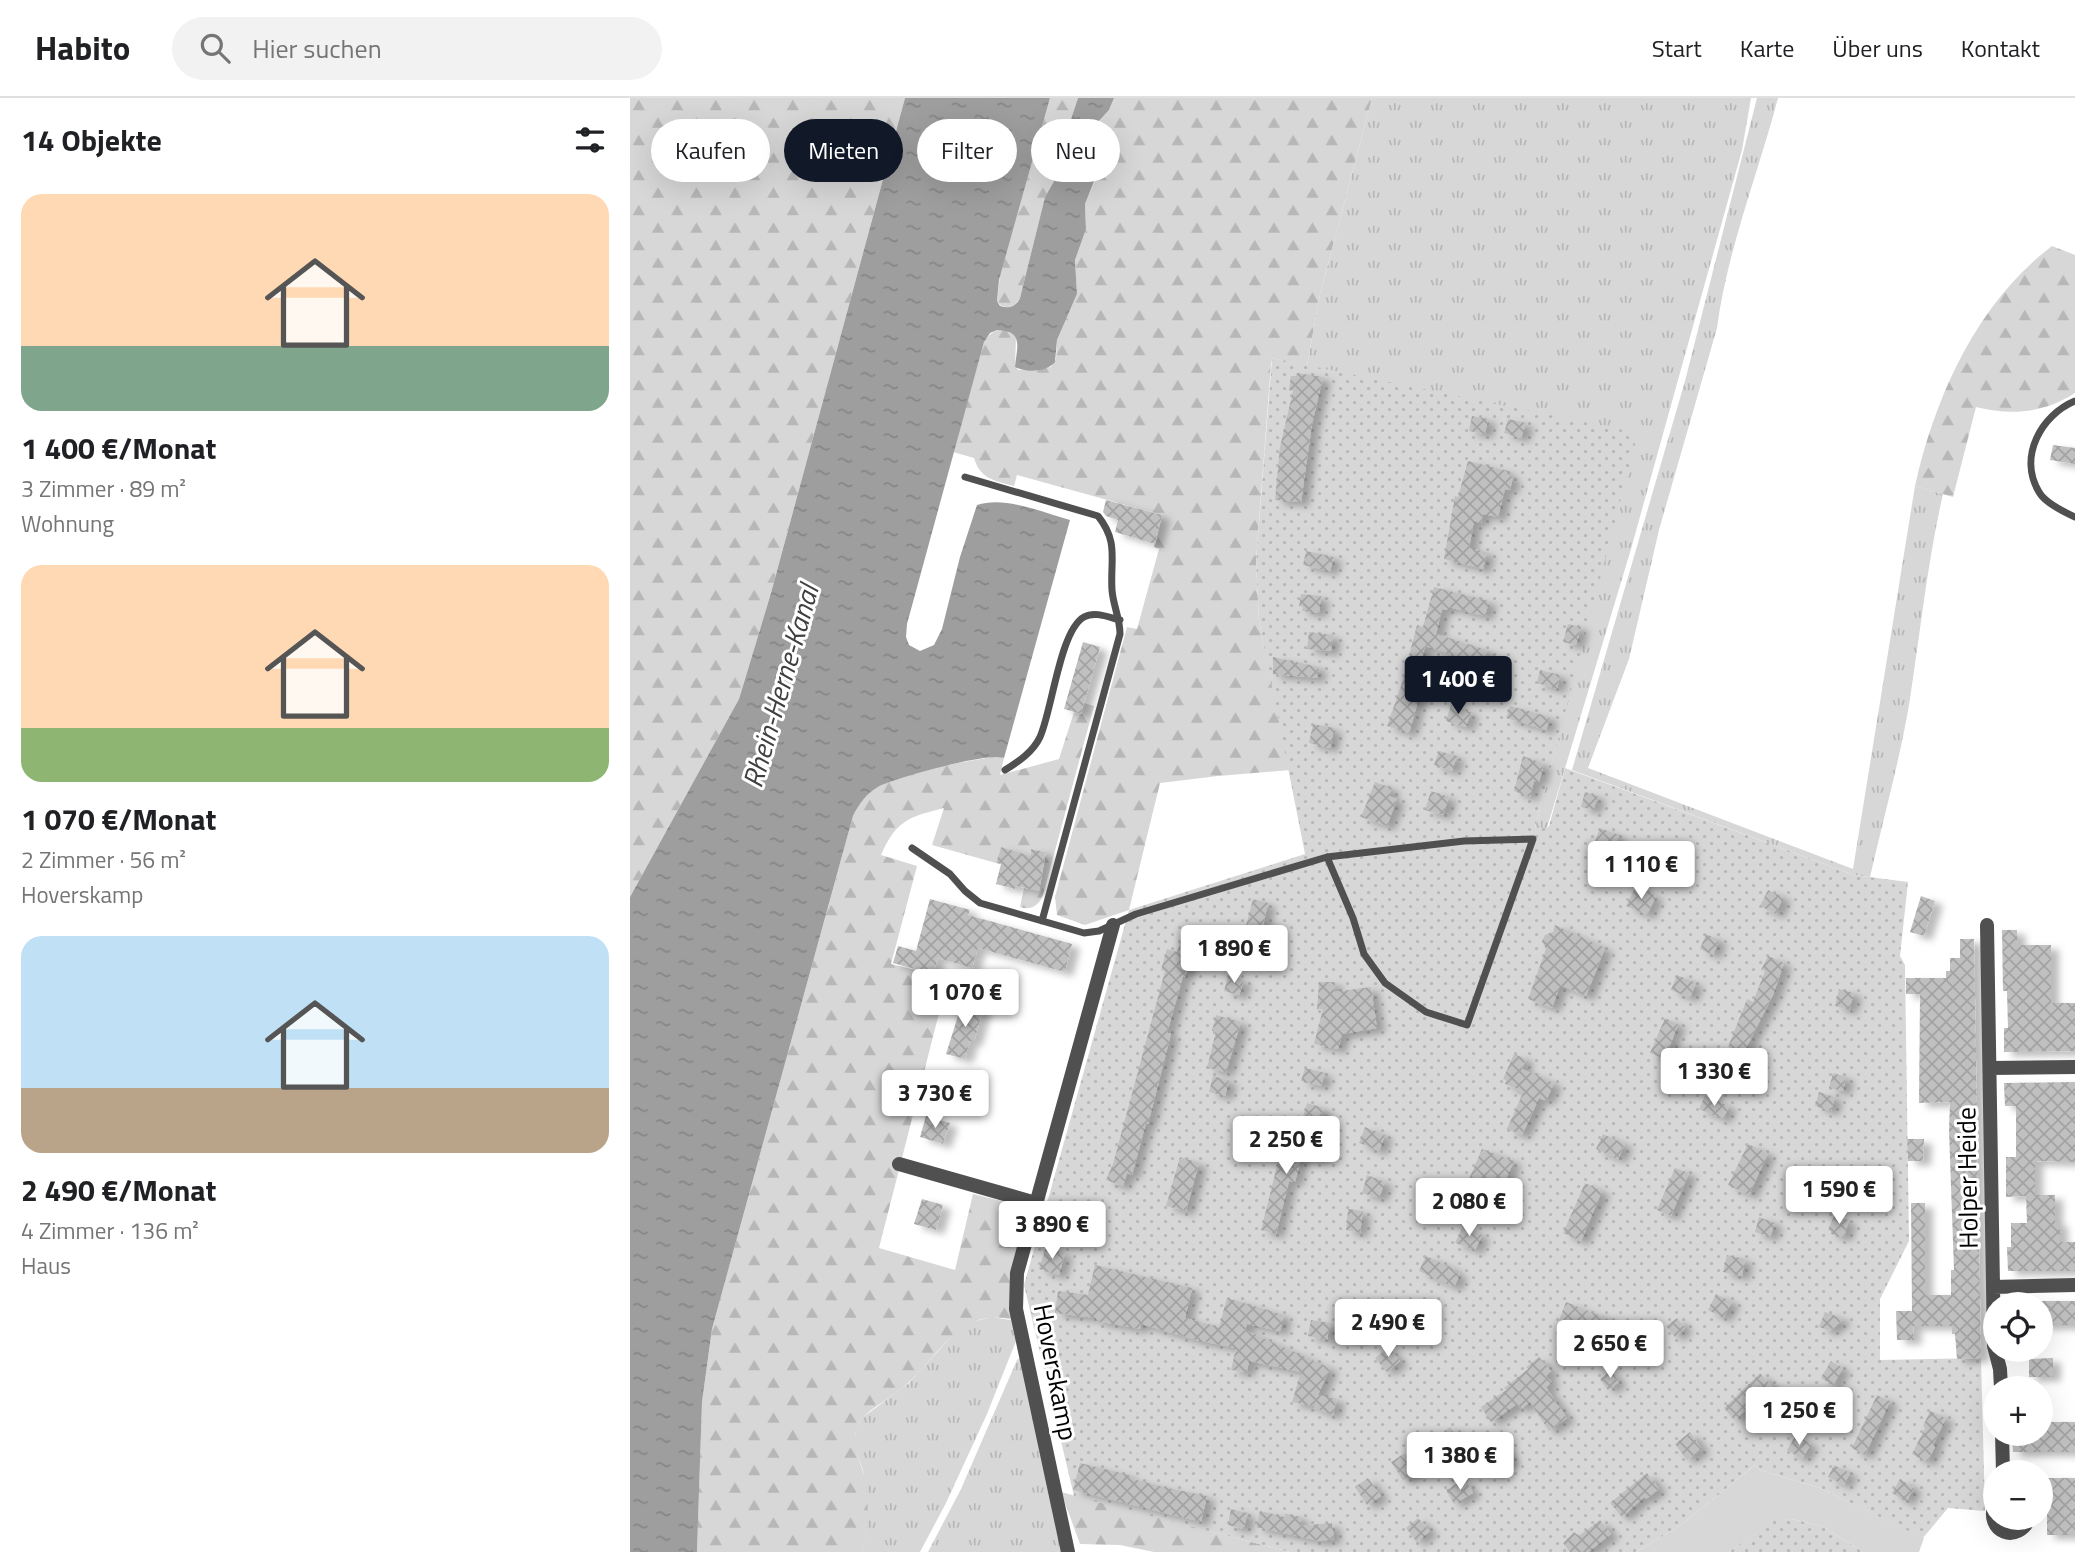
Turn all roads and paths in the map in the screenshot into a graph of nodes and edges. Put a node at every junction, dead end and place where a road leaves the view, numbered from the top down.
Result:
1 (2075, 401) edge
2 (965, 477) dead end
3 (2075, 517) edge
4 (1120, 620) junction
5 (1005, 770) dead end
6 (912, 848) dead end
7 (1327, 857) junction
8 (1042, 921) junction
9 (1113, 925) junction
10 (1987, 925) dead end
11 (2075, 1067) edge
12 (1990, 1068) junction
13 (899, 1164) dead end
14 (1037, 1203) junction
15 (2075, 1285) edge
16 (1993, 1287) junction
17 (2000, 1376) edge
18 (2002, 1530) edge
19 (2020, 1530) edge
20 (1068, 1552) edge

1 - 3 lane
2 - 4 lane
4 - 5 lane
4 - 8 lane
6 - 8 lane
7 - 7 lane
7 - 9 lane
8 - 9 lane
9 - 14 street, Hoverskamp
10 - 12 street, Holper Heide
11 - 12 street
12 - 16 street, Holper Heide
13 - 14 street
14 - 20 street, Hoverskamp
15 - 16 street, Holper Heide
16 - 17 street, Holper Heide
18 - 19 street

